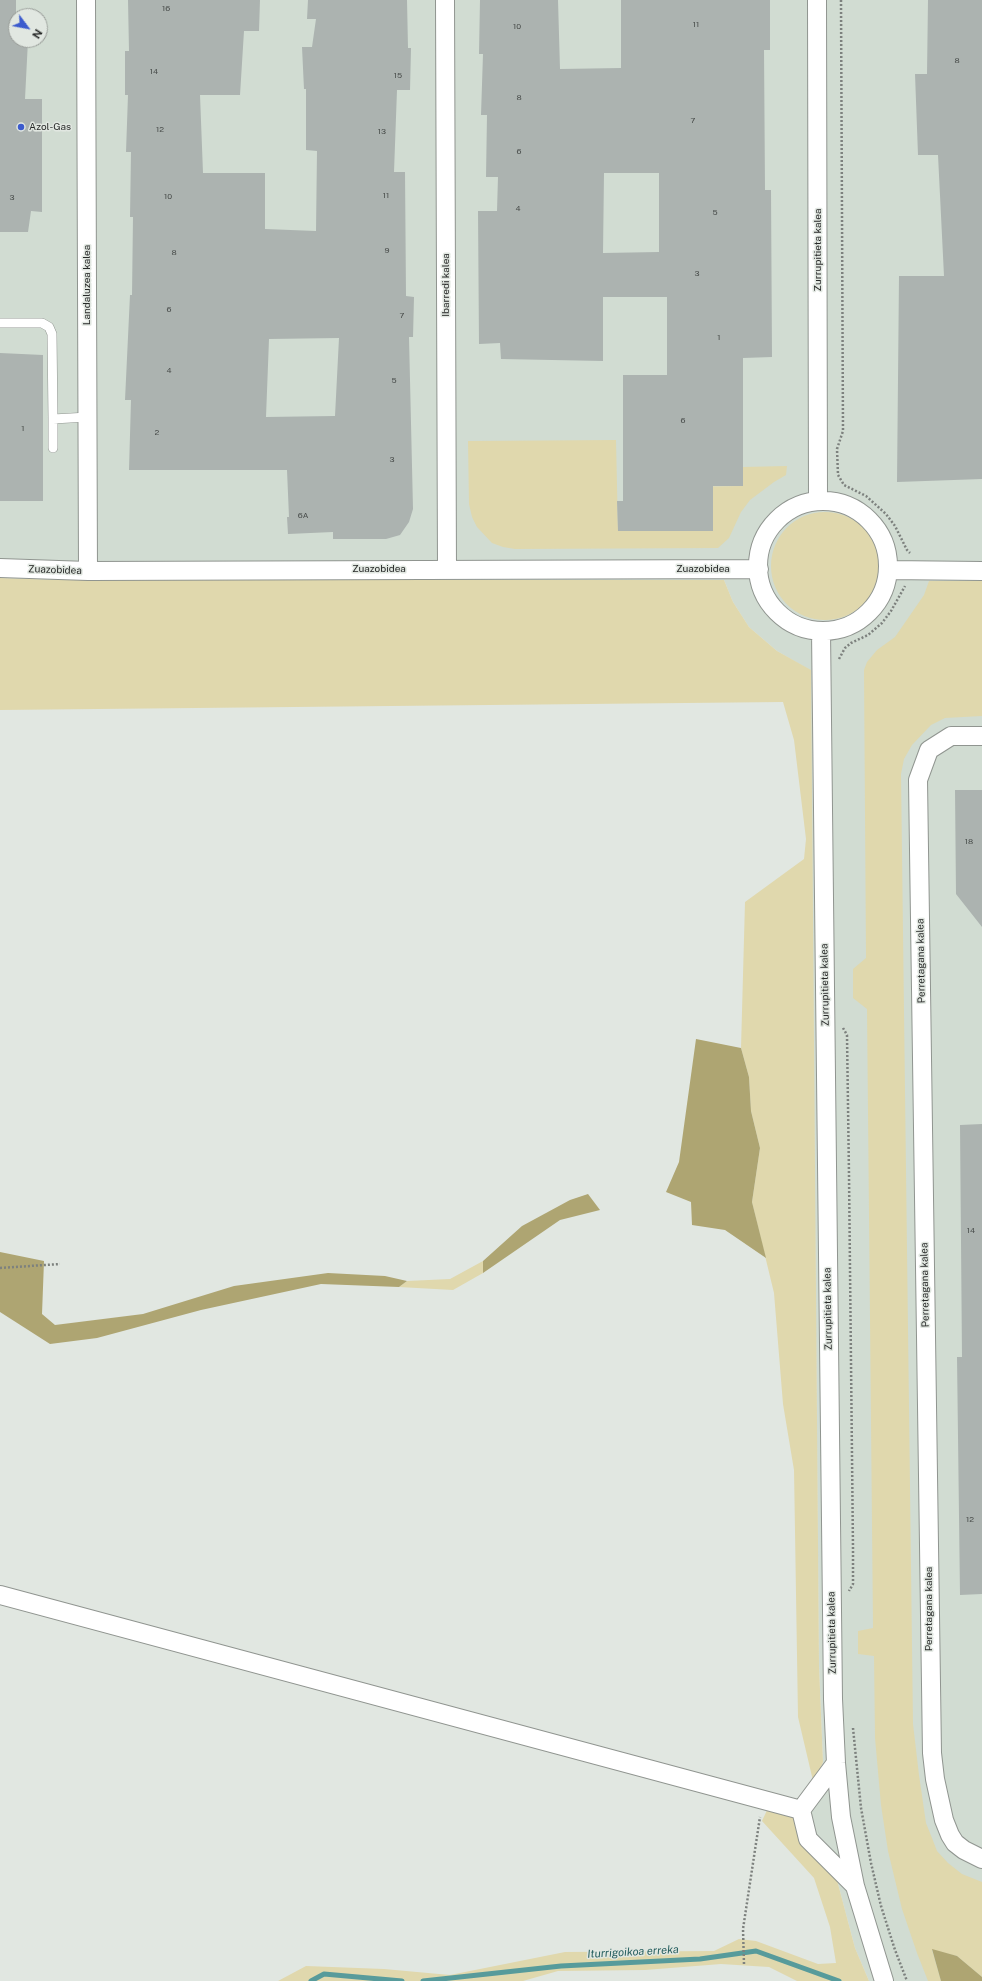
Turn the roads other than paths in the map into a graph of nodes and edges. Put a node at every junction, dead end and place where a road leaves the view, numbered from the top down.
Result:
1 (86, 0) edge
2 (445, 0) edge
3 (817, 0) edge
4 (0, 323) edge
5 (88, 417) junction
6 (53, 419) junction
7 (53, 448) dead end
8 (818, 501) junction
9 (0, 568) edge
10 (447, 569) junction
11 (758, 569) junction
12 (88, 570) junction
13 (888, 570) junction
14 (982, 571) edge
15 (821, 631) junction
16 (982, 736) edge
17 (0, 1595) edge
18 (836, 1763) junction
19 (801, 1810) junction
20 (982, 1859) edge
21 (855, 1886) junction
22 (884, 1981) edge

1 - 5 street, Landaluzea kalea
2 - 10 street, Ibarredi kalea
3 - 8 street, Zurrupitieta kalea
4 - 6 lane
5 - 6 lane
5 - 12 street, Landaluzea kalea
6 - 7 lane
8 - 11 street
8 - 13 street
9 - 12 street, Zuazobidea
10 - 11 street, Zuazobidea
10 - 12 street, Zuazobidea
11 - 15 street
13 - 14 street
13 - 15 street
15 - 18 street, Zurrupitieta kalea
16 - 20 street, Perretagana kalea
17 - 19 street
18 - 19 street
18 - 21 street, Zurrupitieta kalea
19 - 21 street
21 - 22 street, Zurrupitieta kalea

